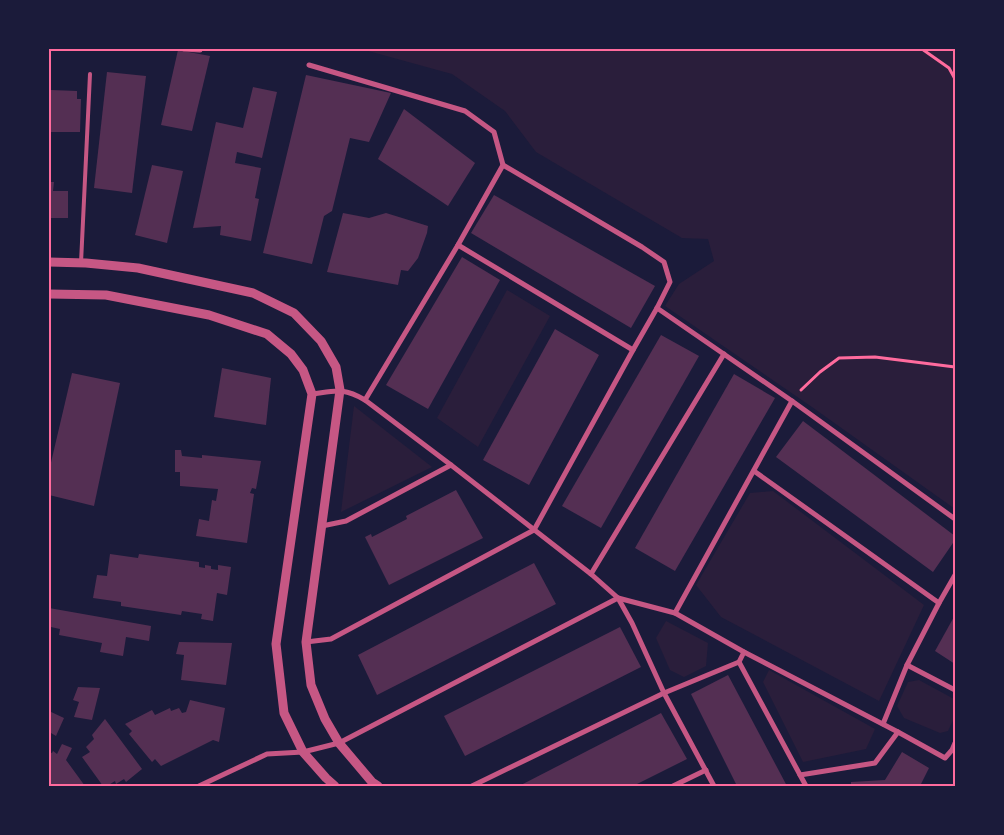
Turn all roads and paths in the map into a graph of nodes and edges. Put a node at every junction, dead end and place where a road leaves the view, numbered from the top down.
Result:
1 (184, 49) edge
2 (922, 49) edge
3 (200, 50) dead end
4 (309, 65) dead end
5 (90, 74) dead end
6 (955, 79) edge
7 (503, 165) junction
8 (458, 245) junction
9 (49, 262) edge
10 (81, 263) junction
11 (49, 294) edge
12 (657, 308) junction
13 (633, 350) junction
14 (724, 354) junction
15 (955, 367) edge
16 (340, 390) junction
17 (312, 394) junction
18 (797, 395) dead end
19 (365, 400) junction
20 (792, 401) junction
21 (451, 465) junction
22 (754, 471) junction
23 (955, 519) edge
24 (322, 526) junction
25 (534, 530) junction
26 (591, 574) junction
27 (955, 575) edge
28 (618, 598) junction
29 (939, 603) junction
30 (675, 613) junction
31 (306, 642) junction
32 (744, 652) junction
33 (739, 662) junction
34 (907, 665) junction
35 (955, 690) edge
36 (664, 693) junction
37 (883, 724) junction
38 (898, 732) junction
39 (339, 743) junction
40 (955, 744) edge
41 (303, 752) junction
42 (706, 770) junction
43 (800, 775) junction
44 (199, 786) edge
45 (336, 786) edge
46 (378, 786) edge
47 (472, 786) edge
48 (673, 786) edge
49 (714, 786) edge
50 (806, 786) edge

1 - 3 street
2 - 6 path
4 - 7 street
5 - 10 lane
7 - 8 street
7 - 12 street
8 - 13 street
8 - 19 street
9 - 10 street
10 - 16 street
11 - 17 street
12 - 13 street
12 - 14 street
13 - 25 street
14 - 20 street
14 - 26 street
15 - 18 path
16 - 17 street
16 - 19 street
16 - 24 street
17 - 41 street
19 - 21 street
20 - 22 street
20 - 23 street
21 - 24 street
21 - 25 street
22 - 29 street
22 - 30 street
24 - 31 street
25 - 26 street
25 - 31 street
26 - 28 street
27 - 29 street
28 - 30 street
28 - 36 street
28 - 39 street
29 - 34 street
30 - 32 street
31 - 39 street
32 - 33 street
32 - 37 street
33 - 36 street
33 - 43 street
34 - 35 street
34 - 37 street
36 - 42 street
36 - 47 street
37 - 38 street
38 - 40 street
38 - 43 street
39 - 41 street
39 - 46 street
41 - 44 street
41 - 45 street
42 - 48 street
42 - 49 street
43 - 50 street

